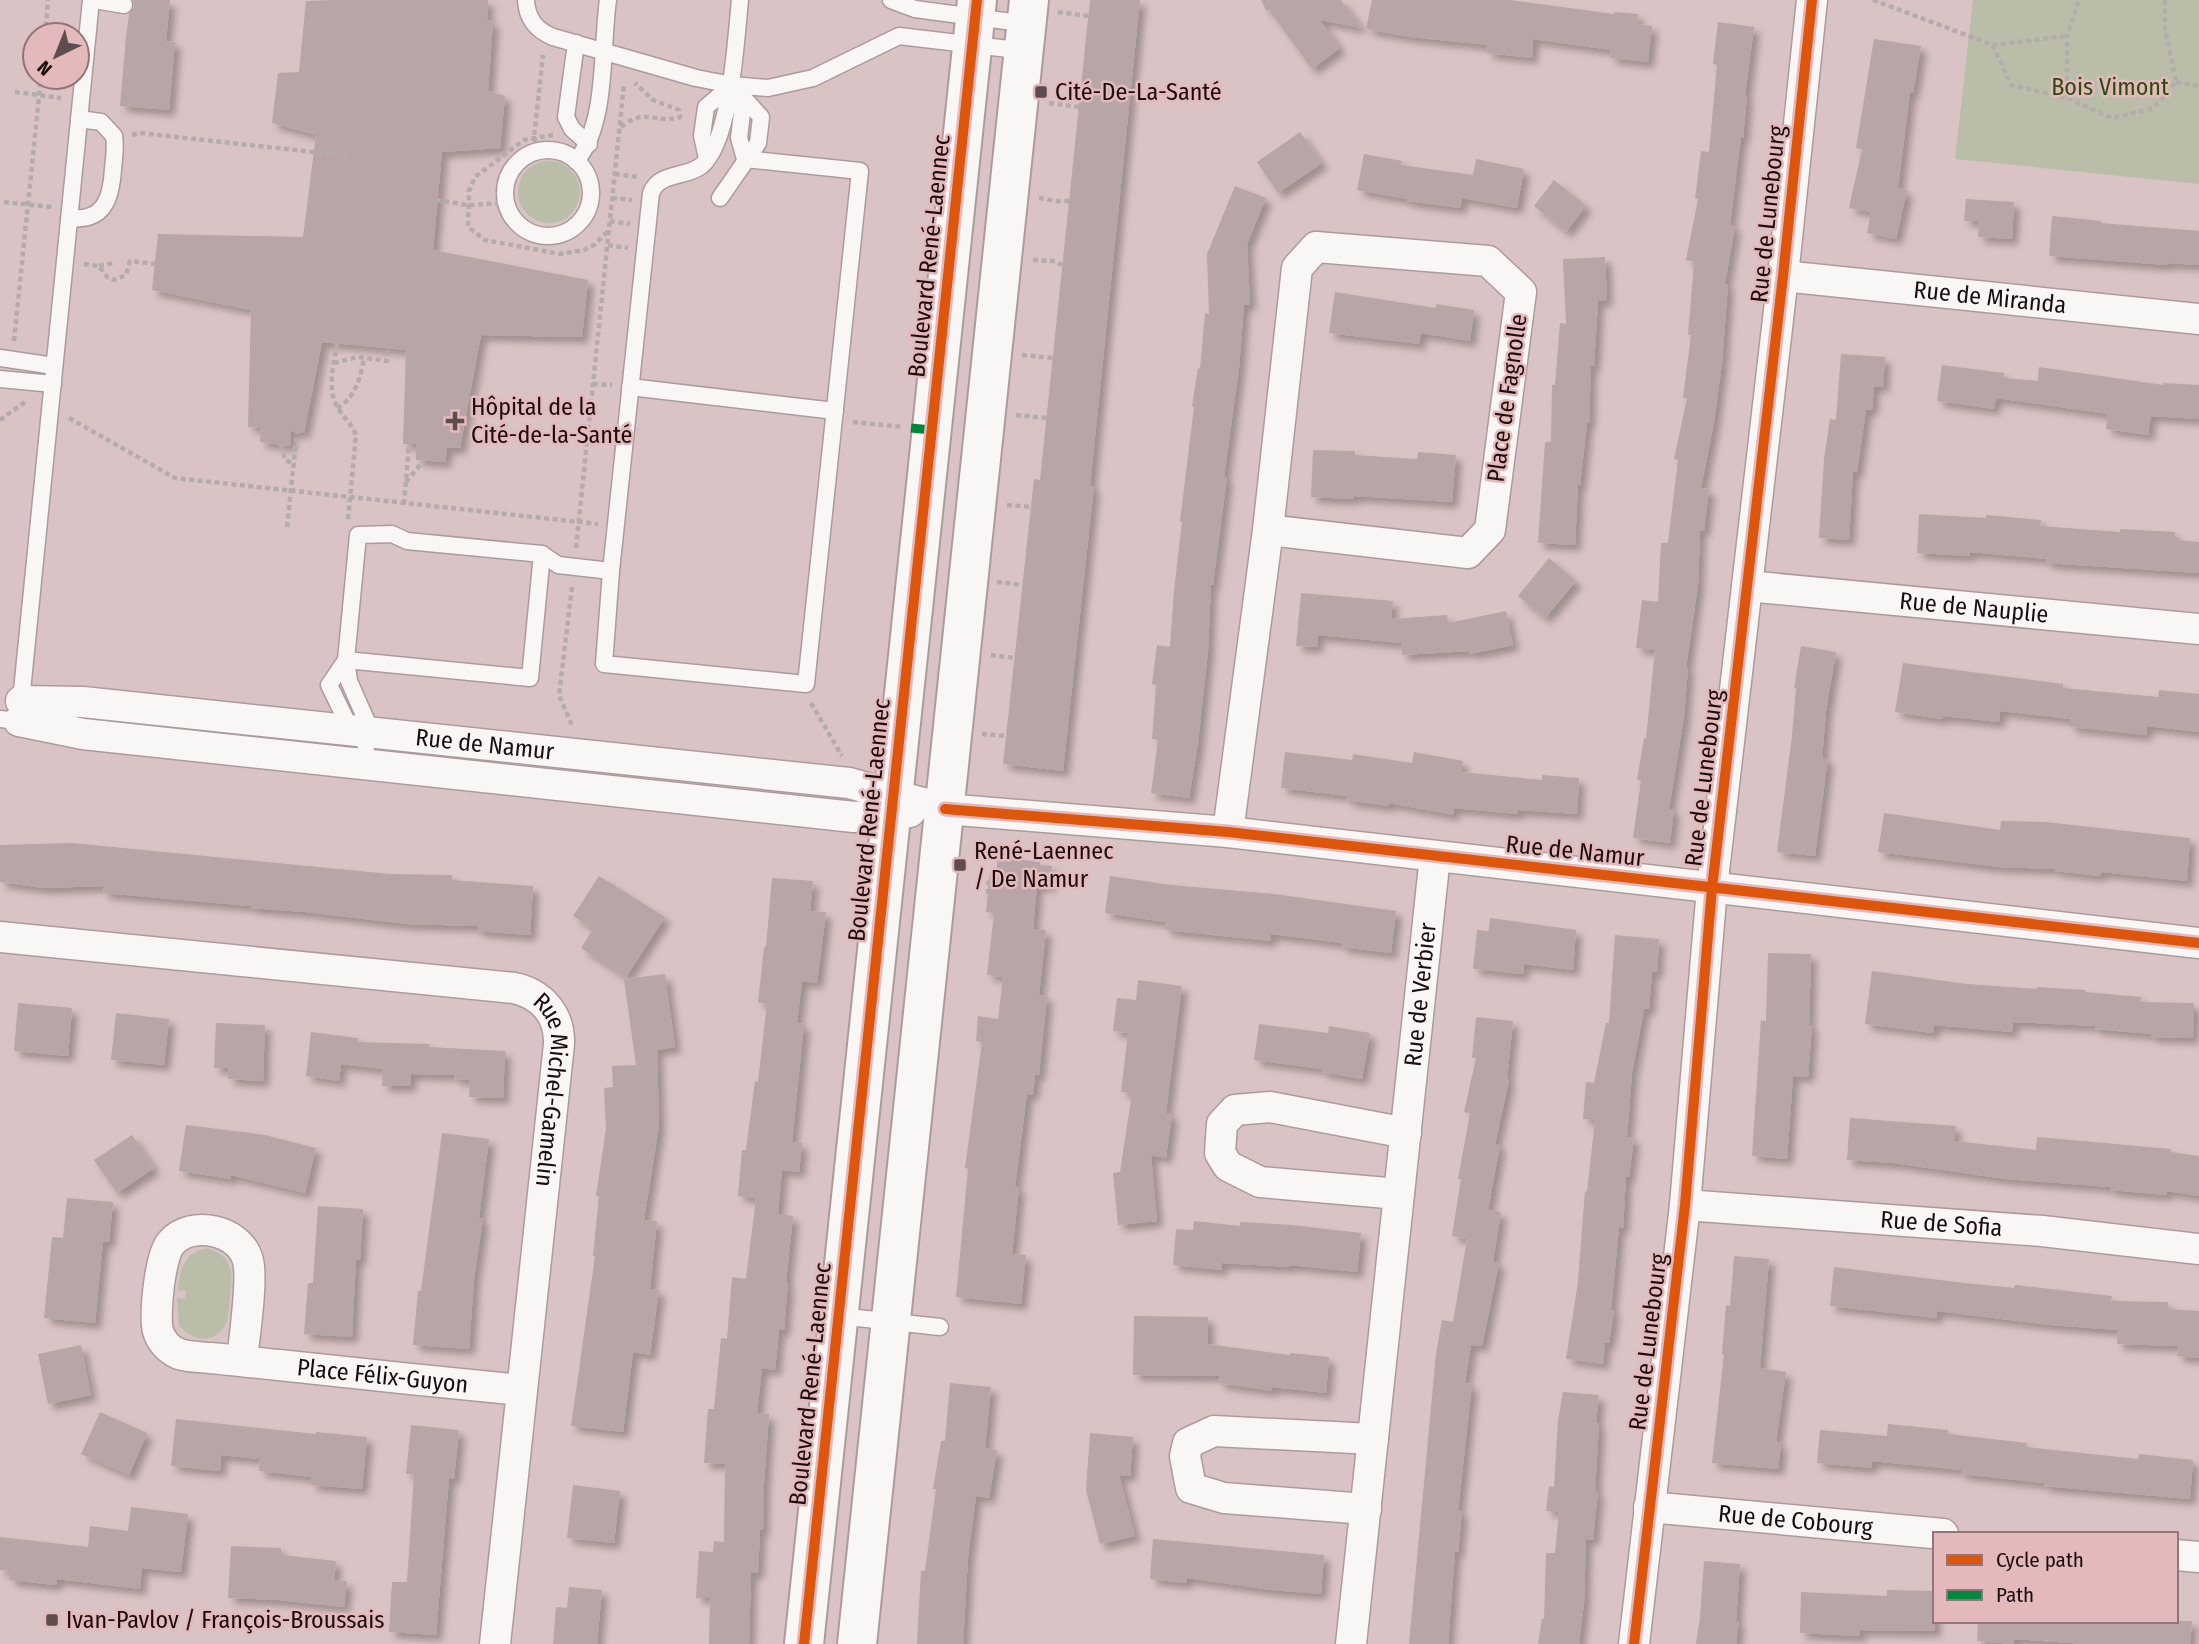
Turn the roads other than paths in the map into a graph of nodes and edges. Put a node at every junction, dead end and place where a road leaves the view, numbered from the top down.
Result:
1 (93, 0) edge
2 (526, 0) edge
3 (608, 0) edge
4 (740, 0) edge
5 (891, 0) edge
6 (1812, 0) edge
7 (124, 5) dead end
8 (975, 20) edge
9 (1033, 21) edge
10 (576, 43) junction
11 (603, 51) junction
12 (732, 85) junction
13 (79, 119) junction
14 (589, 144) junction
15 (745, 159) junction
16 (576, 161) junction
17 (720, 198) dead end
18 (69, 218) junction
19 (1783, 276) junction
20 (2199, 319) edge
21 (7, 355) edge
22 (54, 366) junction
23 (0, 379) edge
24 (53, 384) junction
25 (631, 387) junction
26 (835, 411) junction
27 (1268, 530) junction
28 (542, 554) junction
29 (611, 571) junction
30 (1747, 586) junction
31 (2199, 629) edge
32 (346, 660) junction
33 (10, 710) edge
34 (359, 731) junction
35 (356, 763) junction
36 (892, 804) junction
37 (945, 809) junction
38 (1228, 832) junction
39 (1435, 856) junction
40 (1712, 888) junction
41 (0, 937) edge
42 (2199, 943) edge
43 (1406, 1133) junction
44 (1399, 1195) junction
45 (1685, 1205) junction
46 (2199, 1249) edge
47 (839, 1316) junction
48 (891, 1322) junction
49 (940, 1327) dead end
50 (242, 1361) junction
51 (521, 1390) junction
52 (1373, 1439) junction
53 (1649, 1507) junction
54 (1366, 1509) junction
55 (1933, 1533) edge
56 (2178, 1555) edge
57 (2199, 1557) edge
58 (495, 1644) edge
59 (804, 1644) edge
60 (857, 1644) edge
61 (1351, 1644) edge
62 (1634, 1644) edge

1 - 7 lane
1 - 13 lane
2 - 10 lane
3 - 11 lane
4 - 12 lane
5 - 8 lane
6 - 19 street, Rue de Lunebourg
8 - 9 lane
8 - 9 lane
8 - 12 lane
8 - 36 street, Boulevard René-Laennec
9 - 37 street
10 - 11 lane
10 - 14 lane
11 - 12 lane
11 - 14 lane
12 - 15 lane
12 - 25 lane
13 - 18 lane
13 - 18 lane
14 - 16 lane
15 - 17 lane
15 - 26 lane
16 - 16 lane
18 - 22 lane
19 - 20 street, Rue de Miranda
19 - 30 street, Rue de Lunebourg
21 - 22 lane
22 - 24 lane
23 - 24 lane
24 - 33 lane
25 - 26 lane
25 - 29 lane
26 - 29 lane
27 - 27 street, Place de Fagnolle
27 - 38 street, Place de Fagnolle
28 - 29 lane
28 - 32 lane
28 - 32 lane
30 - 31 street, Rue de Nauplie
30 - 40 street, Rue de Lunebourg
32 - 34 lane
33 - 34 street, Rue de Namur
33 - 35 street, Rue de Namur
34 - 35 lane
34 - 36 street, Rue de Namur
35 - 36 street, Rue de Namur
36 - 37 street, Rue de Namur
36 - 47 street, Boulevard René-Laennec
37 - 38 street, Rue de Namur
37 - 48 street
38 - 39 street, Rue de Namur
39 - 40 street, Rue de Namur
39 - 43 street, Rue de Verbier
40 - 42 street, Rue de Namur
40 - 45 street, Rue de Lunebourg
41 - 51 street, Rue Michel-Gamelin
43 - 44 street, Rue de Verbier
43 - 44 street
44 - 52 street, Rue de Verbier
45 - 46 street, Rue de Sofia
45 - 53 street, Rue de Lunebourg
47 - 48 lane
47 - 59 street, Boulevard René-Laennec
48 - 49 lane
48 - 60 street
50 - 50 street, Place Félix-Guyon
50 - 51 street, Place Félix-Guyon
51 - 58 street, Rue Michel-Gamelin
52 - 54 street, Rue de Verbier
52 - 54 street
53 - 55 street, Rue de Cobourg
53 - 62 street, Rue de Lunebourg
54 - 61 street, Rue de Verbier
56 - 57 street

